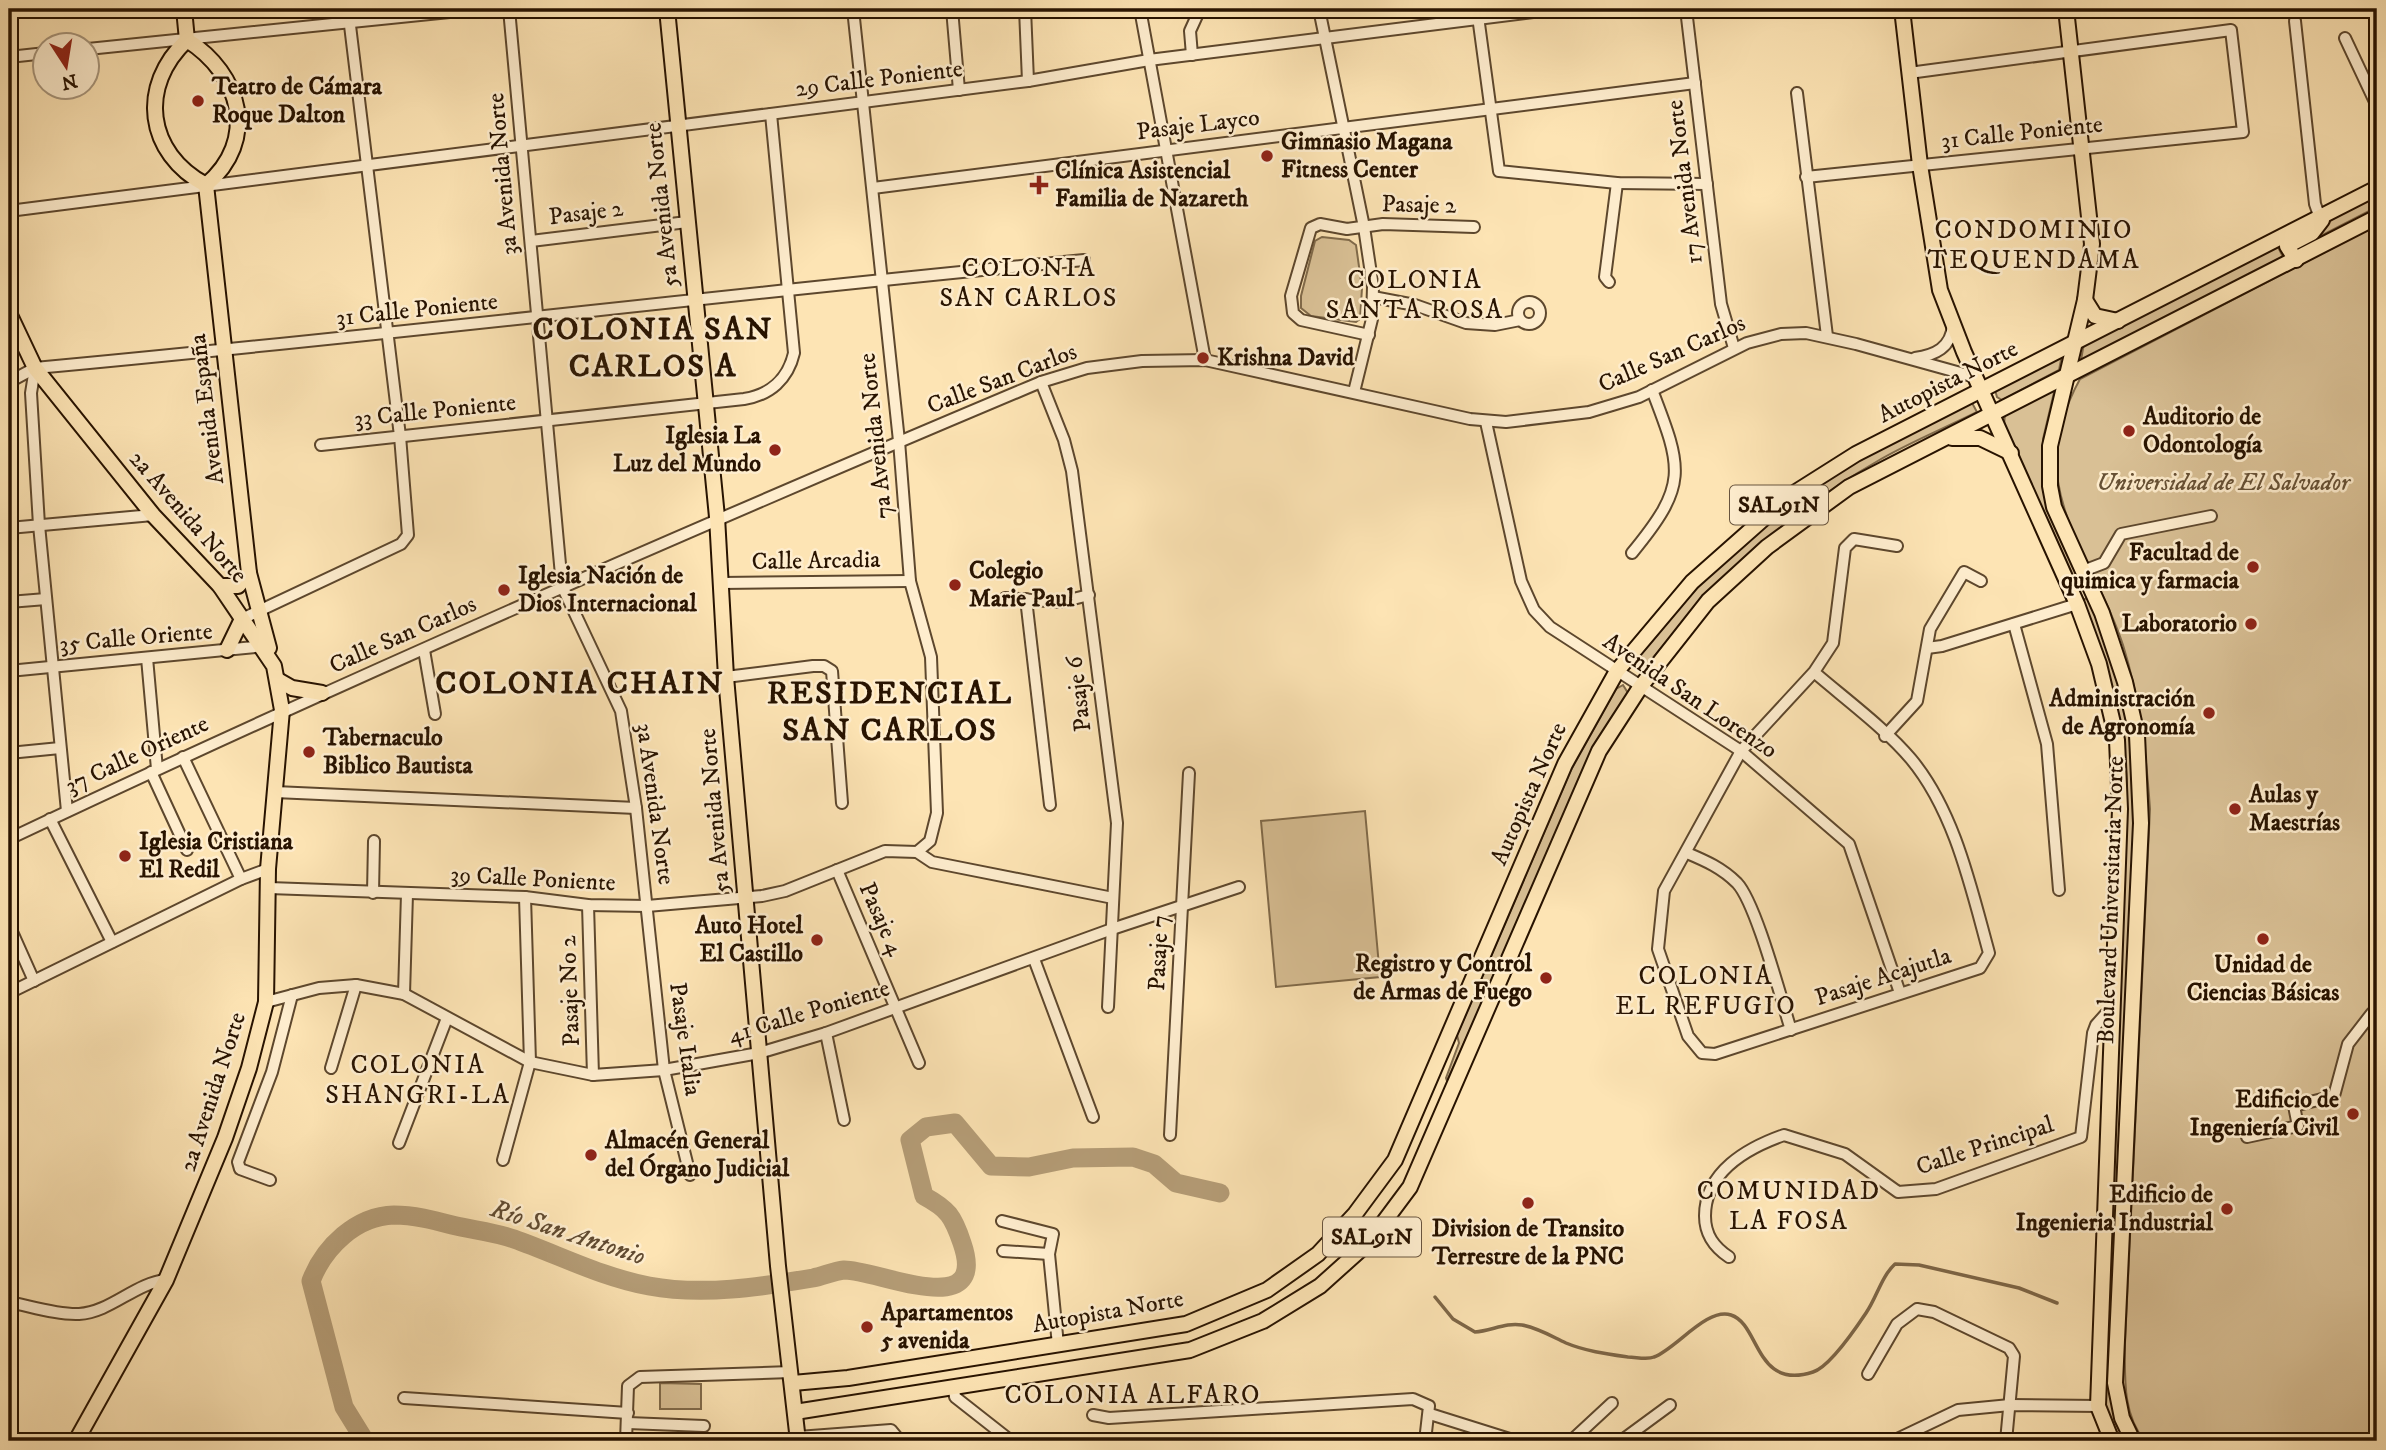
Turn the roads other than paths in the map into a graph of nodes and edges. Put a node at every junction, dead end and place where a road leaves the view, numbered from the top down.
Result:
1 (184, 9) edge
2 (348, 9) edge
3 (479, 9) edge
4 (509, 9) edge
5 (667, 9) edge
6 (853, 9) edge
7 (952, 9) edge
8 (1025, 9) edge
9 (1140, 9) edge
10 (1200, 9) edge
11 (1319, 9) edge
12 (1558, 9) edge
13 (1686, 9) edge
14 (1902, 9) edge
15 (2066, 9) edge
16 (1477, 14) edge
17 (2295, 20) dead end
18 (349, 22) junction
19 (1325, 38) junction
20 (2345, 38) dead end
21 (187, 40) junction
22 (102, 48) edge
23 (2070, 51) junction
24 (32, 55) edge
25 (1192, 55) junction
26 (9, 57) edge
27 (1149, 60) junction
28 (1909, 73) junction
29 (1028, 81) junction
30 (1695, 83) junction
31 (959, 90) junction
32 (1797, 93) dead end
33 (862, 103) junction
34 (2377, 106) edge
35 (1489, 110) junction
36 (771, 114) junction
37 (677, 127) junction
38 (1345, 128) junction
39 (522, 147) junction
40 (2082, 148) junction
41 (1165, 150) junction
42 (1920, 165) junction
43 (366, 167) junction
44 (1806, 177) junction
45 (1617, 183) junction
46 (1707, 184) junction
47 (206, 186) junction
48 (873, 188) junction
49 (2377, 188) edge
50 (9, 211) edge
51 (2322, 216) junction
52 (2377, 217) edge
53 (687, 222) junction
54 (1364, 227) junction
55 (1474, 227) dead end
56 (531, 241) junction
57 (1084, 260) dead end
58 (2296, 260) junction
59 (881, 279) junction
60 (1609, 282) dead end
61 (788, 289) junction
62 (1373, 297) junction
63 (694, 299) junction
64 (2085, 300) junction
65 (9, 313) edge
66 (538, 319) junction
67 (1520, 320) dead end
68 (2119, 321) junction
69 (1953, 326) junction
70 (385, 333) junction
71 (1368, 335) junction
72 (1827, 336) junction
73 (2075, 344) junction
74 (1734, 348) junction
75 (223, 351) junction
76 (1909, 359) junction
77 (1205, 360) junction
78 (35, 368) junction
79 (2069, 375) junction
80 (9, 382) edge
81 (1041, 382) junction
82 (1978, 384) junction
83 (1652, 390) junction
84 (1354, 392) junction
85 (706, 403) junction
86 (1993, 414) junction
87 (547, 421) junction
88 (1486, 422) junction
89 (400, 436) junction
90 (1940, 439) junction
91 (899, 441) junction
92 (321, 445) dead end
93 (2011, 453) junction
94 (153, 514) junction
95 (2211, 516) dead end
96 (717, 517) junction
97 (39, 526) junction
98 (9, 528) edge
99 (1897, 546) dead end
100 (1632, 553) dead end
101 (1952, 565) dead end
102 (2083, 571) junction
103 (1964, 572) junction
104 (249, 573) junction
105 (910, 581) junction
106 (1981, 582) dead end
107 (721, 583) junction
108 (220, 586) junction
109 (562, 586) junction
110 (1089, 595) junction
111 (1005, 598) dead end
112 (46, 599) junction
113 (1026, 599) junction
114 (9, 602) edge
115 (2077, 604) junction
116 (258, 611) junction
117 (242, 619) junction
118 (2014, 624) junction
119 (265, 647) junction
120 (1927, 648) junction
121 (227, 650) junction
122 (424, 650) junction
123 (147, 658) junction
124 (53, 667) junction
125 (9, 671) edge
126 (1617, 671) junction
127 (1814, 672) junction
128 (276, 673) junction
129 (726, 677) junction
130 (1641, 686) junction
131 (322, 693) junction
132 (282, 710) junction
133 (435, 714) dead end
134 (1885, 736) junction
135 (60, 748) junction
136 (1741, 751) junction
137 (9, 753) edge
138 (183, 757) junction
139 (154, 770) junction
140 (1189, 773) dead end
141 (275, 792) junction
142 (842, 803) dead end
143 (1050, 805) dead end
144 (636, 808) junction
145 (66, 811) junction
146 (50, 819) junction
147 (9, 839) edge
148 (374, 841) dead end
149 (187, 850) dead end
150 (918, 852) junction
151 (1687, 853) junction
152 (268, 869) junction
153 (836, 870) junction
154 (241, 879) junction
155 (1239, 887) dead end
156 (269, 888) junction
157 (2059, 890) dead end
158 (373, 893) junction
159 (407, 894) junction
160 (746, 896) junction
161 (525, 897) junction
162 (1113, 898) junction
163 (588, 905) junction
164 (647, 906) junction
165 (1182, 907) junction
166 (9, 925) edge
167 (1112, 929) junction
168 (112, 943) junction
169 (1034, 959) junction
170 (34, 981) junction
171 (356, 985) junction
172 (9, 993) edge
173 (1900, 993) junction
174 (404, 994) junction
175 (292, 995) junction
176 (266, 1002) junction
177 (1108, 1007) dead end
178 (2112, 1007) junction
179 (896, 1008) junction
180 (2377, 1011) edge
181 (447, 1018) junction
182 (1791, 1030) junction
183 (826, 1033) junction
184 (1449, 1033) junction
185 (760, 1053) junction
186 (530, 1062) junction
187 (919, 1063) dead end
188 (331, 1068) dead end
189 (664, 1070) junction
190 (593, 1074) junction
191 (1457, 1080) junction
192 (1093, 1117) dead end
193 (1412, 1119) junction
194 (844, 1120) dead end
195 (1437, 1129) junction
196 (1170, 1135) dead end
197 (2247, 1137) dead end
198 (400, 1143) dead end
199 (503, 1160) dead end
200 (690, 1175) dead end
201 (270, 1180) dead end
202 (1002, 1221) dead end
203 (1003, 1251) dead end
204 (1049, 1254) junction
205 (1729, 1257) dead end
206 (166, 1280) junction
207 (9, 1302) edge
208 (1058, 1345) junction
209 (1867, 1374) dead end
210 (792, 1378) junction
211 (954, 1388) junction
212 (404, 1398) dead end
213 (1612, 1403) dead end
214 (1670, 1405) dead end
215 (2010, 1405) junction
216 (2098, 1406) junction
217 (795, 1412) junction
218 (1430, 1414) junction
219 (1093, 1415) dead end
220 (628, 1418) junction
221 (704, 1426) dead end
222 (798, 1439) edge
223 (76, 1441) edge
224 (626, 1441) edge
225 (900, 1441) edge
226 (1011, 1441) edge
227 (1425, 1441) edge
228 (1516, 1441) edge
229 (1571, 1441) edge
230 (1621, 1441) edge
231 (1893, 1441) edge
232 (2006, 1441) edge
233 (2112, 1441) edge
234 (2133, 1441) edge

1 - 21 main road
2 - 18 street
3 - 18 street
4 - 39 street, 3a Avenida Norte
5 - 37 main road, 5a Avenida Norte
6 - 33 street, 7a Avenida Norte
7 - 31 street
8 - 29 street
9 - 27 street
10 - 25 street
11 - 19 street
12 - 16 street, 29 Calle Poniente
13 - 30 street, 17 Avenida Norte
14 - 28 main road, Boulevard Universitaria Norte
15 - 23 main road, Boulevard Universitaria Norte
16 - 19 street, 29 Calle Poniente
16 - 35 street
17 - 51 street
18 - 21 street
18 - 43 street
19 - 25 street, 29 Calle Poniente
19 - 38 street
20 - 34 street
21 - 22 street
21 - 47 main road
21 - 47 main road
23 - 28 street
23 - 40 main road, Boulevard Universitaria Norte
23 - 40 street, 31 Calle Poniente
24 - 26 street
25 - 27 street, 29 Calle Poniente
27 - 29 street, 29 Calle Poniente
27 - 41 street
28 - 42 main road, Boulevard Universitaria Norte
29 - 31 street, 29 Calle Poniente
30 - 35 street, Pasaje Layco
30 - 46 street, 17 Avenida Norte
31 - 33 street, 29 Calle Poniente
32 - 44 street
33 - 36 street, 29 Calle Poniente
33 - 48 street, 7a Avenida Norte
35 - 38 street, Pasaje Layco
35 - 45 street
36 - 37 street, 29 Calle Poniente
36 - 61 street, 33 Calle Poniente
37 - 39 street, 29 Calle Poniente
37 - 53 main road, 5a Avenida Norte
38 - 41 street, Pasaje Layco
38 - 54 street
39 - 43 street, 29 Calle Poniente
39 - 56 street, 3a Avenida Norte
40 - 42 street, 31 Calle Poniente
40 - 64 main road, Boulevard Universitaria Norte
41 - 48 street, Pasaje Layco
41 - 77 street
42 - 44 street, 31 Calle Poniente
42 - 69 main road, Boulevard Universitaria Norte
43 - 47 street, 29 Calle Poniente
43 - 70 street
44 - 72 street
45 - 46 street
45 - 60 street
46 - 74 street, 17 Avenida Norte
47 - 50 street, 29 Calle Poniente
47 - 75 main road, Avenida España
48 - 59 street, 7a Avenida Norte
49 - 51 main road, Autopista Norte / SAL91N
51 - 58 main road
51 - 68 main road, Autopista Norte / SAL91N
52 - 58 main road, Autopista Norte / SAL91N
53 - 56 street, Pasaje 2
53 - 63 main road, 5a Avenida Norte
54 - 55 street, Pasaje 2
54 - 62 street
54 - 71 street, Pasaje 2
56 - 66 street, 3a Avenida Norte
57 - 59 street, 31 Calle Poniente
58 - 79 main road, Autopista Norte / SAL91N
59 - 61 street, 31 Calle Poniente
59 - 91 street, 7a Avenida Norte
61 - 63 street, 31 Calle Poniente
61 - 85 street, 33 Calle Poniente
62 - 67 street
62 - 71 street
63 - 66 street, 31 Calle Poniente
63 - 85 main road, 5a Avenida Norte
64 - 68 main road
64 - 73 main road, Boulevard Universitaria Norte
65 - 78 main road, 2a Avenida Norte
66 - 70 street, 31 Calle Poniente
66 - 87 street, 3a Avenida Norte
68 - 73 main road, Autopista Norte / SAL91N
69 - 76 street
69 - 82 main road, Boulevard Universitaria Norte
70 - 75 street, 31 Calle Poniente
70 - 89 street
71 - 84 street
72 - 74 street, Calle San Carlos
72 - 76 street, Calle San Carlos
73 - 79 main road, Boulevard Universitaria Norte
73 - 82 main road, Autopista Norte / SAL91N
74 - 83 street, Calle San Carlos
75 - 78 street, 31 Calle Poniente
75 - 104 main road, Avenida España
76 - 82 street, Calle San Carlos
77 - 81 street, Calle San Carlos
77 - 84 street, Calle San Carlos
78 - 80 street, 31 Calle Poniente
78 - 94 main road, 2a Avenida Norte
78 - 97 street
79 - 86 main road, Autopista Norte / SAL91N
79 - 102 main road, Boulevard Universitaria Norte
81 - 91 street, Calle San Carlos
81 - 110 street, Pasaje 6
82 - 86 main road, Boulevard Universitaria Norte
82 - 126 main road, Autopista Norte / SAL91N
83 - 88 street, Calle San Carlos
83 - 100 street
84 - 88 street, Calle San Carlos
85 - 87 street, 33 Calle Poniente
85 - 96 main road, 5a Avenida Norte
86 - 90 main road, Autopista Norte / SAL91N
86 - 93 main road, Boulevard Universitaria Norte
87 - 89 street, 33 Calle Poniente
87 - 109 street, 3a Avenida Norte
88 - 126 street, Avenida San Lorenzo
89 - 92 street, 33 Calle Poniente
89 - 116 street
90 - 93 main road
90 - 130 main road, Autopista Norte / SAL91N
91 - 96 street, Calle San Carlos
91 - 105 street, 7a Avenida Norte
93 - 115 main road, Boulevard Universitaria Norte
94 - 97 street
94 - 108 main road, 2a Avenida Norte
95 - 102 street
96 - 107 main road, 5a Avenida Norte
96 - 109 street, Calle San Carlos
97 - 98 street
97 - 112 street
99 - 127 street
101 - 103 street
102 - 234 main road, Boulevard Universitaria Norte
103 - 106 street
103 - 120 street
104 - 108 main road
104 - 116 main road, Avenida España
105 - 107 street, Calle Arcadia
105 - 150 street, 7a Avenida Norte
107 - 129 main road, 5a Avenida Norte
108 - 117 main road, 2a Avenida Norte
109 - 122 street, Calle San Carlos
109 - 144 street, 3a Avenida Norte
110 - 113 street
110 - 162 street, Pasaje 6
111 - 113 street
112 - 114 street
112 - 124 street
113 - 143 street
115 - 118 street
115 - 178 main road, Boulevard Universitaria Norte
116 - 117 street
116 - 119 main road, Avenida España
117 - 119 main road, 2a Avenida Norte
117 - 121 main road
118 - 120 street
118 - 157 street
119 - 121 street, 35 Calle Oriente
119 - 128 main road, Avenida España
120 - 134 street
121 - 123 street, 35 Calle Oriente
122 - 131 street, Calle San Carlos
122 - 133 street
123 - 124 street, 35 Calle Oriente
123 - 139 street
124 - 125 street, 35 Calle Oriente
124 - 135 street
126 - 130 street, Avenida San Lorenzo
126 - 184 main road, Autopista Norte / SAL91N
127 - 134 street
127 - 136 street
128 - 131 main road
128 - 132 main road, 2a Avenida Norte
129 - 142 street
129 - 160 main road, 5a Avenida Norte
130 - 136 street, Avenida San Lorenzo
130 - 191 main road, Autopista Norte / SAL91N
131 - 132 street, Calle San Carlos
132 - 138 street, 37 Calle Oriente
132 - 141 main road, 2a Avenida Norte
134 - 173 street, Pasaje Acajutla
135 - 137 street
135 - 145 street
136 - 151 street
136 - 173 street, Avenida San Lorenzo
138 - 139 street, 37 Calle Oriente
138 - 154 street
139 - 145 street, 37 Calle Oriente
139 - 149 street
140 - 165 street, Pasaje 7
141 - 144 street
141 - 152 main road, 2a Avenida Norte
144 - 164 street, 3a Avenida Norte
145 - 146 street, 37 Calle Oriente
146 - 147 street, 37 Calle Oriente
146 - 168 street
148 - 158 street
150 - 153 street, 39 Calle Poniente
150 - 162 street, 39 Calle Poniente
151 - 182 street
151 - 182 street, Pasaje Acajutla
152 - 154 street
152 - 156 main road, 2a Avenida Norte
153 - 160 street, 39 Calle Poniente
153 - 179 street, Pasaje 4
154 - 168 street
155 - 165 street, 41 Calle Poniente
156 - 158 street, 39 Calle Poniente
156 - 176 main road, 2a Avenida Norte
158 - 159 street, 39 Calle Poniente
159 - 161 street, 39 Calle Poniente
159 - 174 street
160 - 164 street, 39 Calle Poniente
160 - 185 main road, 5a Avenida Norte
161 - 163 street, 39 Calle Poniente
161 - 186 street
162 - 167 street, Pasaje 6
163 - 164 street, 39 Calle Poniente
163 - 190 street, Pasaje No 2
164 - 189 street, Pasaje Italia
165 - 167 street, 41 Calle Poniente
165 - 196 street, Pasaje 7
166 - 170 street
167 - 169 street, 41 Calle Poniente
167 - 177 street, Pasaje 6
168 - 170 street
169 - 179 street, 41 Calle Poniente
169 - 192 street
170 - 172 street
171 - 174 street, 41 Calle Poniente
171 - 175 street, 41 Calle Poniente
171 - 188 street
173 - 182 street, Pasaje Acajutla
174 - 181 street, 41 Calle Poniente
175 - 176 street, 41 Calle Poniente
175 - 201 street
176 - 206 main road, 2a Avenida Norte
178 - 205 street, Calle Principal
178 - 216 main road, Boulevard Universitaria Norte
179 - 183 street, 41 Calle Poniente
179 - 187 street, Pasaje 4
180 - 197 street
181 - 186 street, 41 Calle Poniente
181 - 198 street
183 - 185 street, 41 Calle Poniente
183 - 194 street
184 - 191 main road
184 - 193 main road, Autopista Norte / SAL91N
185 - 189 street, 41 Calle Poniente
185 - 210 main road, 5a Avenida Norte
186 - 190 street, 41 Calle Poniente
186 - 199 street
189 - 190 street, 41 Calle Poniente
189 - 200 street, Pasaje Italia
191 - 195 main road, Autopista Norte / SAL91N
193 - 195 main road
193 - 208 main road, Autopista Norte / SAL91N
195 - 211 main road, Autopista Norte / SAL91N
202 - 204 street
203 - 204 street
204 - 208 street
206 - 207 street
206 - 223 main road, 2a Avenida Norte
208 - 210 main road, Autopista Norte / SAL91N
209 - 215 street
210 - 217 main road, 5a Avenida Norte
210 - 220 street
211 - 217 main road, Autopista Norte / SAL91N
211 - 226 street
212 - 220 street
213 - 229 street
214 - 230 street
215 - 216 street
215 - 231 street
215 - 232 street
216 - 233 main road, Boulevard Universitaria Norte
217 - 222 main road, 5a Avenida Norte
218 - 219 street
218 - 227 street
218 - 228 street
220 - 221 street
220 - 224 street
222 - 225 street

